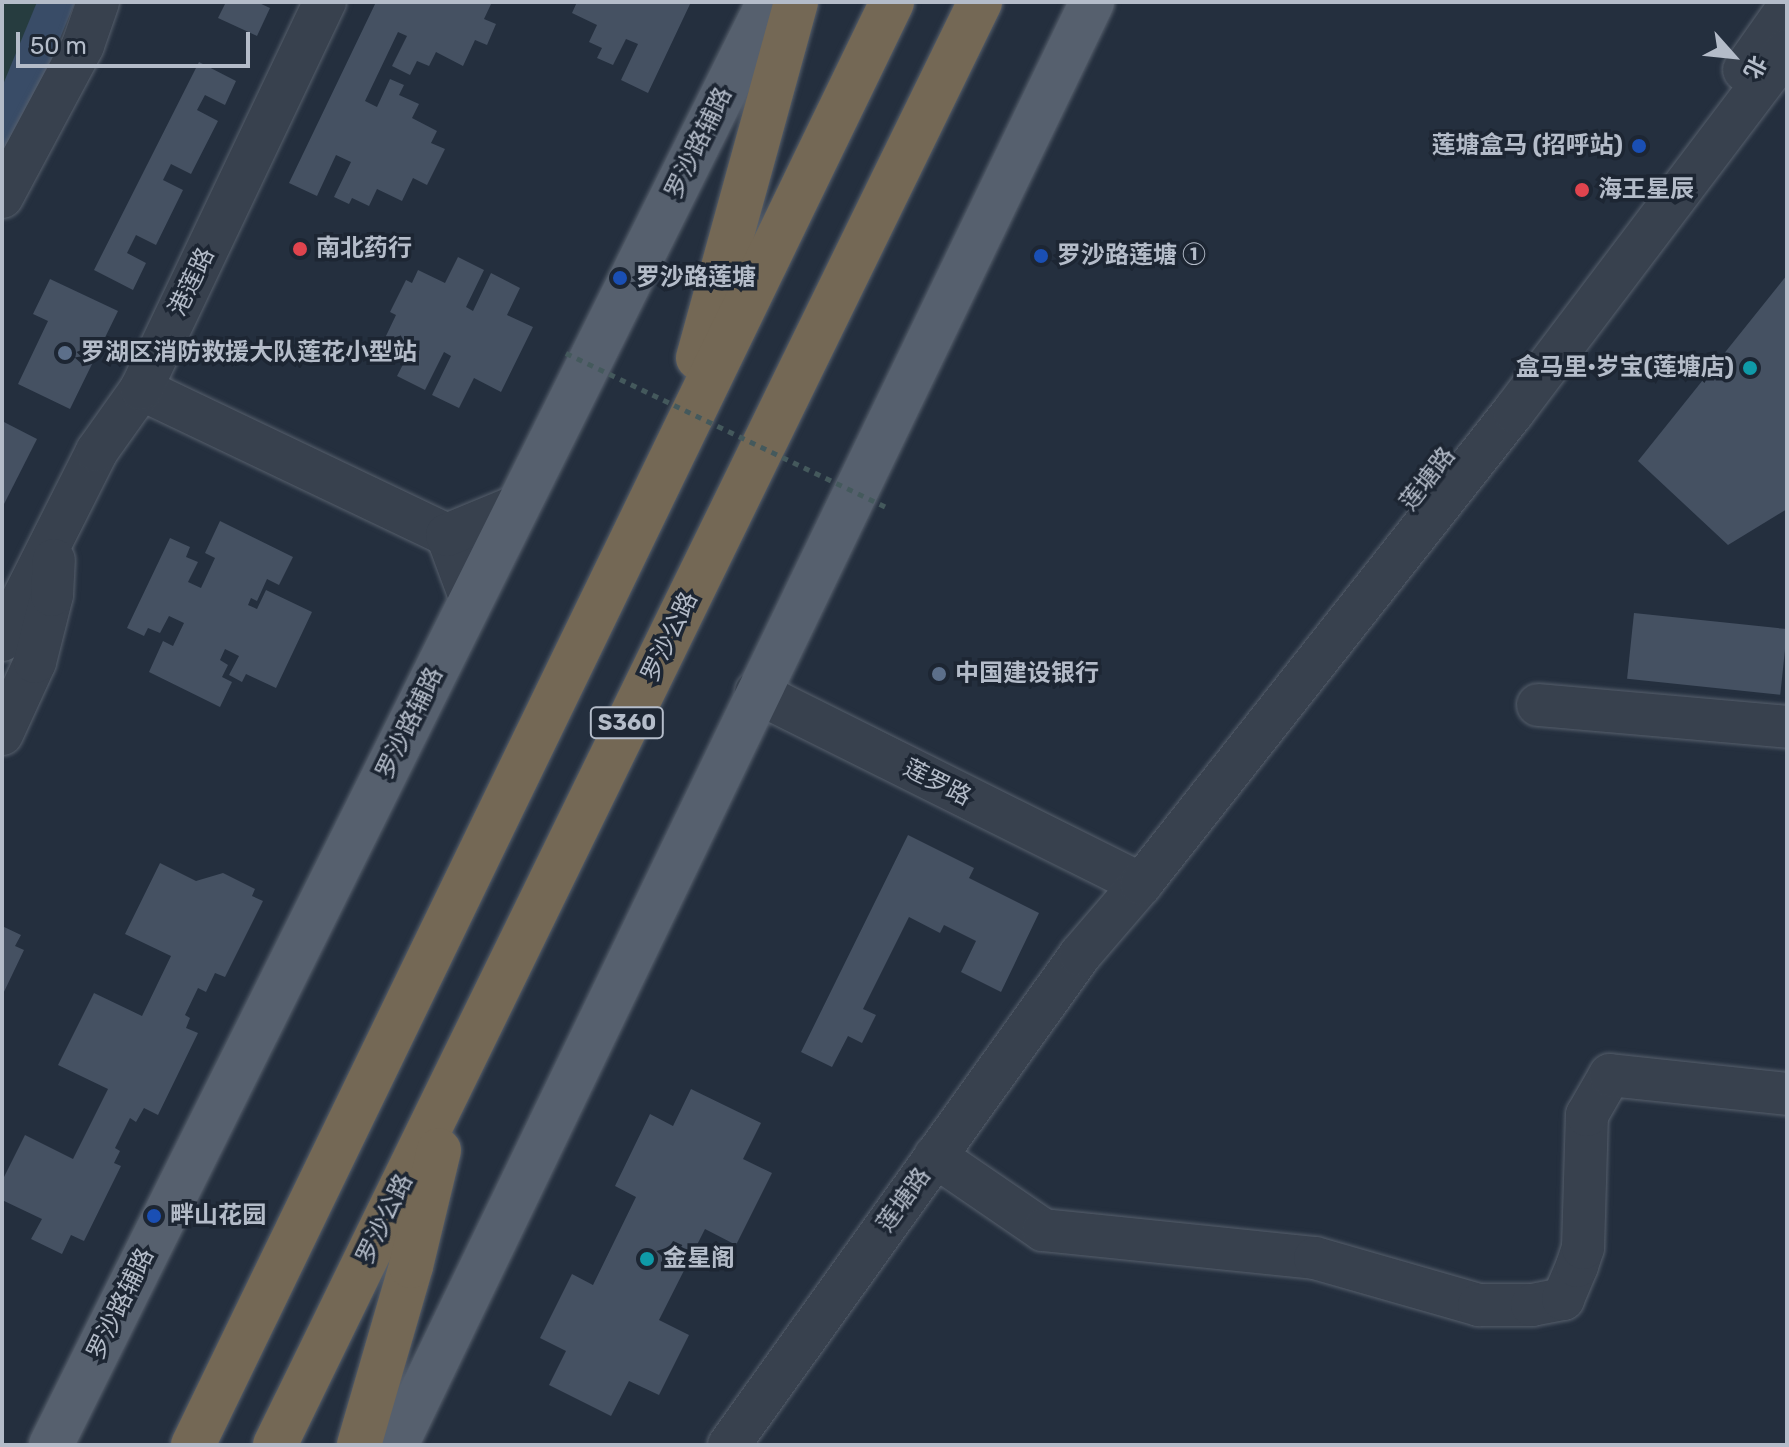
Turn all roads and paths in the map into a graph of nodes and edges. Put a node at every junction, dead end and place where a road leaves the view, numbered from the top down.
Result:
1 (98, 2) edge
2 (325, 2) edge
3 (769, 2) edge
4 (796, 2) edge
5 (892, 2) edge
6 (980, 2) edge
7 (1092, 2) edge
8 (1787, 9) edge
9 (1787, 50) edge
10 (2, 197) edge
11 (566, 353) dead end
12 (141, 389) junction
13 (668, 464) junction
14 (519, 505) junction
15 (890, 509) dead end
16 (58, 530) junction
17 (447, 535) junction
18 (2, 592) edge
19 (471, 600) junction
20 (2, 640) edge
21 (756, 692) junction
22 (1538, 705) dead end
23 (1787, 727) edge
24 (2, 734) edge
25 (1130, 878) junction
26 (453, 1080) junction
27 (1787, 1094) edge
28 (935, 1156) junction
29 (51, 1445) edge
30 (193, 1445) edge
31 (275, 1445) edge
32 (359, 1445) edge
33 (396, 1445) edge
34 (729, 1445) edge

1 - 10 street
2 - 12 street, 港莲路
3 - 14 main road, 罗沙路辅路
4 - 13 highway
5 - 13 highway, S360
6 - 26 highway, 罗沙公路 / S360
7 - 21 main road
8 - 25 street, 莲塘路
9 - 25 street, 莲塘路
11 - 15 path, bridge
12 - 16 street, 港莲路
12 - 17 street
13 - 30 highway, S360
14 - 17 street
14 - 19 main road, 罗沙路辅路
16 - 18 street
16 - 20 street, 港莲路
16 - 24 street
17 - 19 street
19 - 29 main road, 罗沙路辅路
21 - 25 street, 莲罗路
21 - 33 main road
22 - 23 street
25 - 28 street, 莲塘路
26 - 31 highway, 罗沙公路 / S360
26 - 32 highway
27 - 28 street
28 - 34 street, 莲塘路

